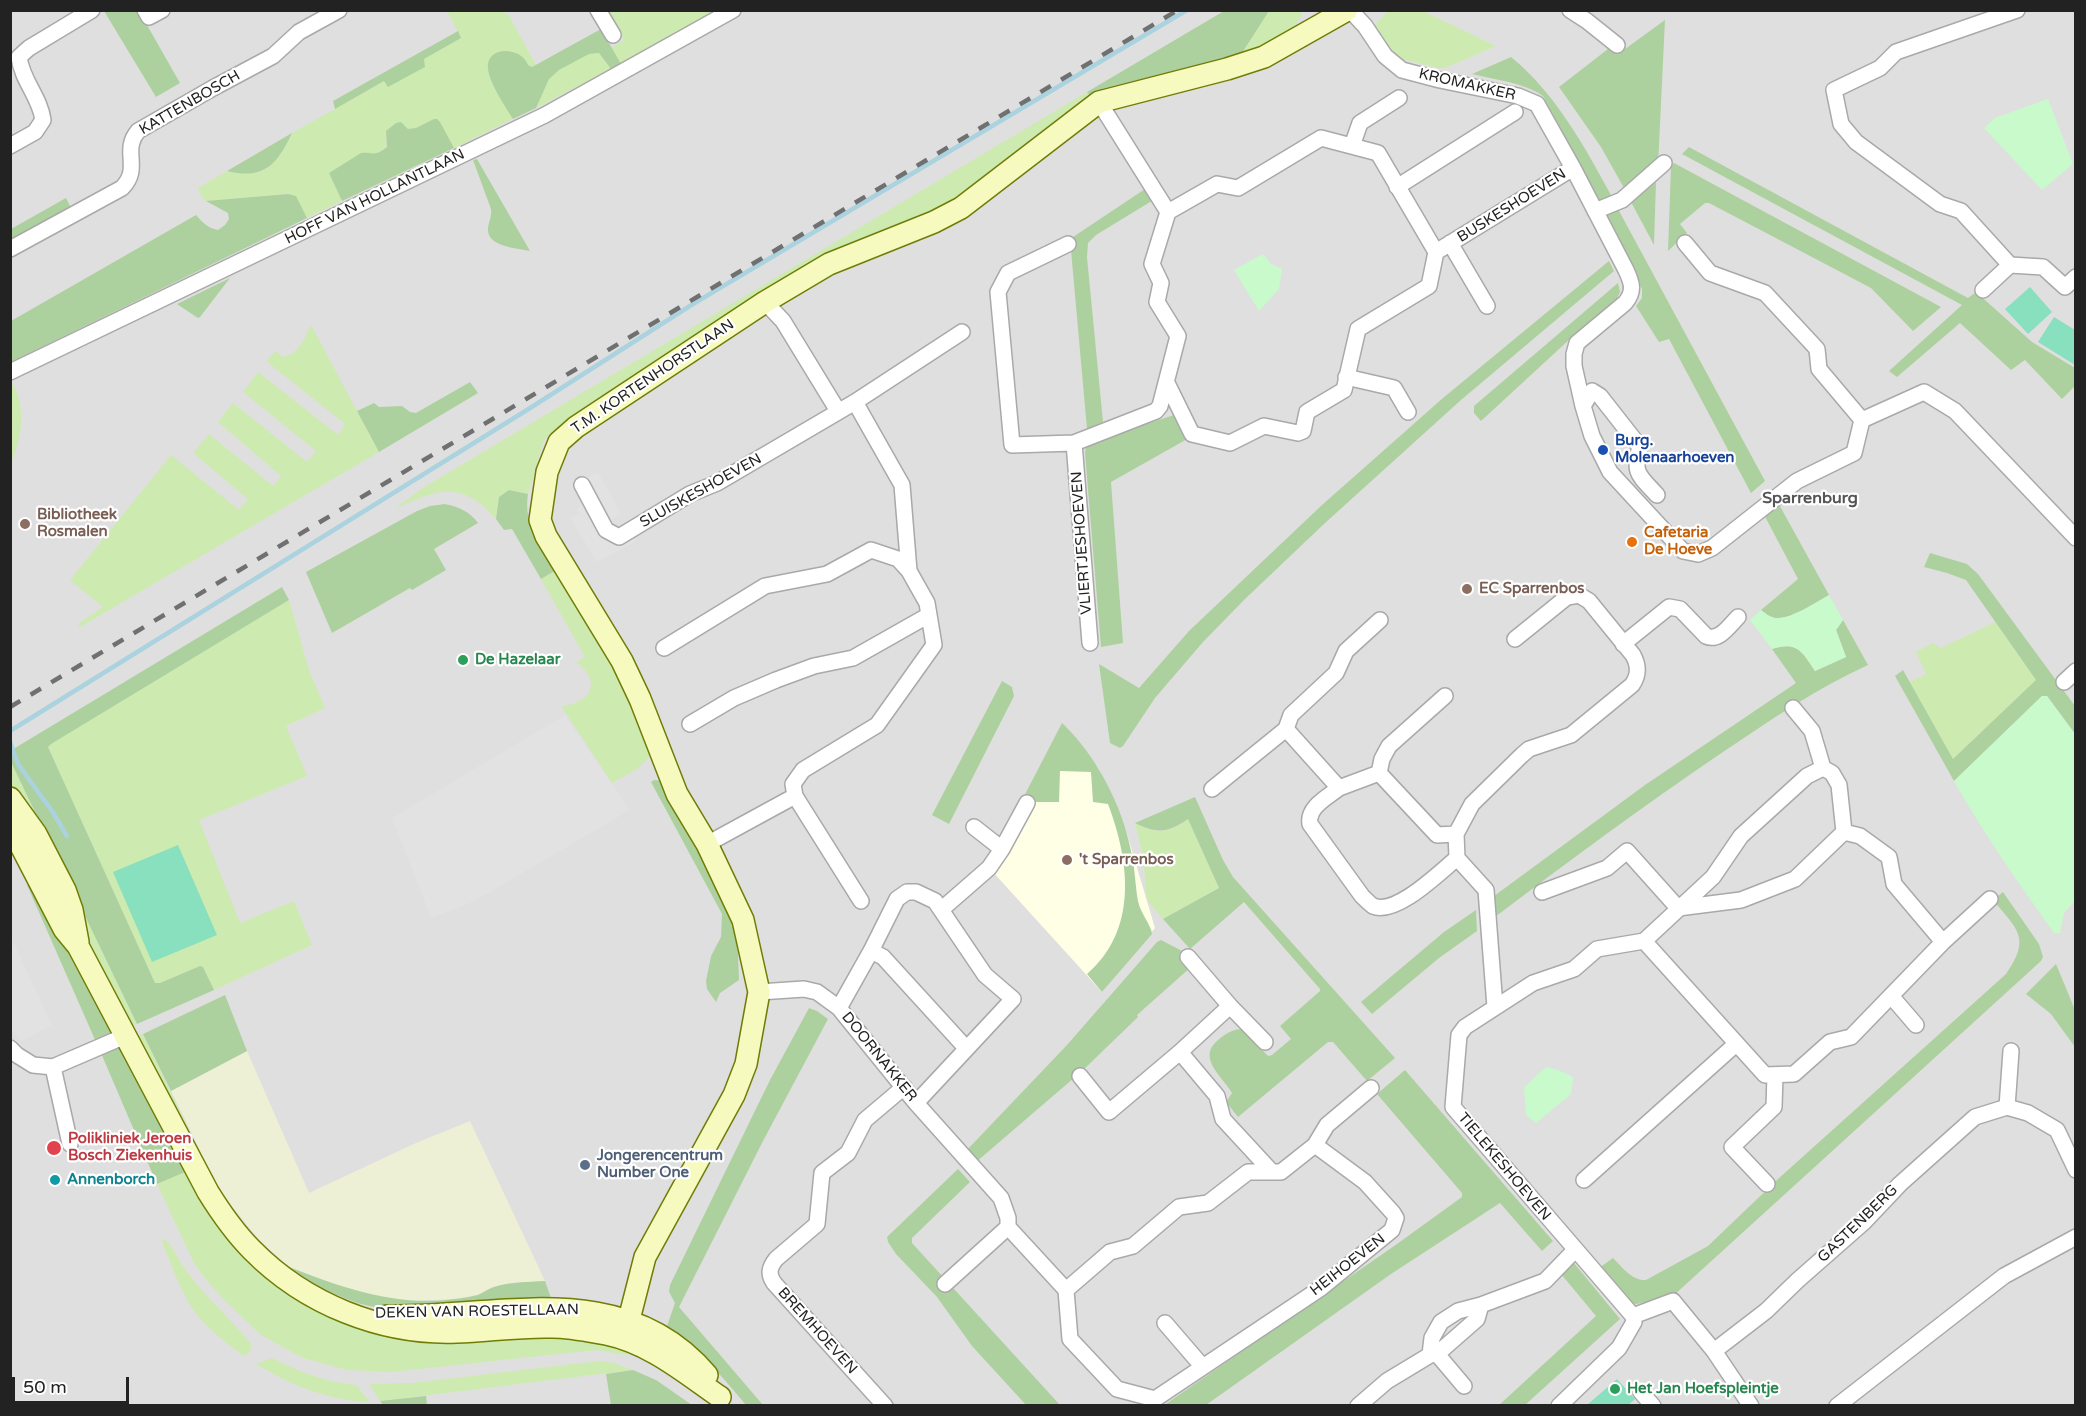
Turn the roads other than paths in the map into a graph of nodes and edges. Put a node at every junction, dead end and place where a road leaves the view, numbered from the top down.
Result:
1 (92, 10) edge
2 (145, 10) edge
3 (162, 10) edge
4 (339, 10) edge
5 (598, 10) edge
6 (733, 10) edge
7 (1349, 10) edge
8 (1570, 10) edge
9 (2017, 10) edge
10 (613, 35) dead end
11 (1617, 45) dead end
12 (1399, 98) dead end
13 (1099, 102) junction
14 (1515, 112) dead end
15 (10, 146) edge
16 (1352, 146) junction
17 (1664, 163) dead end
18 (1573, 168) junction
19 (1397, 187) junction
20 (1595, 211) junction
21 (1168, 212) junction
22 (1450, 243) junction
23 (1685, 243) dead end
24 (1068, 244) dead end
25 (10, 249) edge
26 (1436, 252) junction
27 (2010, 265) junction
28 (2076, 277) edge
29 (1983, 290) dead end
30 (765, 302) junction
31 (1487, 306) dead end
32 (962, 332) dead end
33 (10, 372) edge
34 (1346, 377) junction
35 (1167, 383) junction
36 (855, 402) junction
37 (1583, 406) junction
38 (838, 411) junction
39 (1408, 412) dead end
40 (1863, 420) junction
41 (1074, 443) junction
42 (582, 485) dead end
43 (1657, 495) dead end
44 (2076, 538) edge
45 (909, 571) junction
46 (929, 615) junction
47 (1738, 617) dead end
48 (1380, 620) dead end
49 (1515, 639) dead end
50 (1090, 643) dead end
51 (1623, 644) junction
52 (664, 648) dead end
53 (1445, 696) dead end
54 (1793, 708) dead end
55 (690, 724) dead end
56 (1286, 729) junction
57 (1823, 768) junction
58 (1379, 773) junction
59 (1339, 788) junction
60 (1212, 789) dead end
61 (795, 796) junction
62 (10, 798) edge
63 (1027, 803) dead end
64 (10, 825) edge
65 (974, 827) dead end
66 (1844, 832) junction
67 (1456, 834) junction
68 (707, 844) junction
69 (1002, 849) junction
70 (1457, 858) junction
71 (1542, 892) dead end
72 (1990, 899) dead end
73 (861, 901) dead end
74 (1678, 908) junction
75 (942, 909) junction
76 (1644, 941) junction
77 (1943, 942) junction
78 (78, 946) junction
79 (871, 951) junction
80 (1188, 957) dead end
81 (759, 992) junction
82 (1892, 997) junction
83 (1230, 1006) junction
84 (1495, 1007) junction
85 (839, 1008) junction
86 (1916, 1025) dead end
87 (125, 1036) junction
88 (1264, 1042) dead end
89 (1736, 1044) junction
90 (10, 1048) edge
91 (966, 1048) junction
92 (2011, 1051) dead end
93 (1180, 1052) junction
94 (53, 1066) junction
95 (1775, 1075) junction
96 (1080, 1076) dead end
97 (904, 1087) junction
98 (1371, 1088) dead end
99 (916, 1103) junction
100 (2007, 1107) junction
101 (70, 1144) dead end
102 (1315, 1145) junction
103 (2076, 1170) edge
104 (1272, 1172) junction
105 (1584, 1180) dead end
106 (1767, 1184) dead end
107 (1008, 1227) junction
108 (2076, 1237) edge
109 (1575, 1250) junction
110 (945, 1284) dead end
111 (1066, 1290) junction
112 (1481, 1305) junction
113 (1632, 1316) junction
114 (1165, 1323) dead end
115 (618, 1327) junction
116 (1714, 1351) junction
117 (1434, 1355) junction
118 (1202, 1366) junction
119 (1464, 1386) dead end
120 (1641, 1392) dead end
121 (724, 1401) edge
122 (885, 1406) edge
123 (1358, 1406) edge
124 (1558, 1406) edge
125 (1653, 1406) edge
126 (1751, 1406) edge
127 (1837, 1406) edge

1 - 15 street
2 - 3 street
4 - 25 street, KATTENBOSCH
5 - 10 street
6 - 33 street, HOFF VAN HOLLANTLAAN
7 - 13 street, T.M. KORTENHORSTLAAN
7 - 18 street, KROMAKKER
8 - 11 street
9 - 27 street
12 - 16 street
13 - 21 street
13 - 30 street, T.M. KORTENHORSTLAAN
14 - 19 street
16 - 19 street
16 - 21 street
17 - 20 street
18 - 20 street, KROMAKKER
18 - 22 street, BUSKESHOEVEN
19 - 26 street
20 - 37 street, KROMAKKER
21 - 35 street
22 - 26 street, BUSKESHOEVEN
22 - 31 street, BUSKESHOEVEN
23 - 40 street
24 - 41 street
26 - 34 street
27 - 28 street
27 - 29 street
30 - 38 street
30 - 68 street, T.M. KORTENHORSTLAAN
32 - 36 street, SLUISKESHOEVEN
34 - 35 street
34 - 39 street
35 - 41 street
36 - 38 street, SLUISKESHOEVEN
36 - 45 street
37 - 40 street
37 - 43 street
38 - 42 street, SLUISKESHOEVEN
40 - 44 street
41 - 50 street, VLIERTJESHOEVEN
45 - 46 street
45 - 52 street
46 - 55 street
46 - 61 street
47 - 51 street
48 - 56 street
49 - 51 street
51 - 67 street
53 - 58 street
54 - 57 street
56 - 59 street
56 - 60 street
57 - 66 street
57 - 74 street
58 - 59 street
58 - 67 street
59 - 70 street
61 - 68 street
61 - 73 street
62 - 78 street, DEKEN VAN ROESTELLAAN
63 - 69 street
64 - 78 street, DEKEN VAN ROESTELLAAN
65 - 69 street
66 - 74 street
66 - 77 street
67 - 70 street
68 - 81 street, T.M. KORTENHORSTLAAN
69 - 75 street
70 - 84 street
71 - 74 street
72 - 77 street
74 - 76 street
75 - 79 street
75 - 91 street
76 - 84 street, TIELEKESHOEVEN
76 - 89 street
77 - 82 street
78 - 87 street, DEKEN VAN ROESTELLAAN
79 - 85 street
79 - 91 street
80 - 83 street
81 - 85 street, DOORNAKKER
81 - 115 street, T.M. KORTENHORSTLAAN
82 - 86 street
82 - 95 street
83 - 88 street
83 - 93 street
84 - 109 street, TIELEKESHOEVEN
85 - 97 street, DOORNAKKER
87 - 94 street
87 - 115 street, DEKEN VAN ROESTELLAAN
89 - 95 street
89 - 105 street
90 - 94 street
91 - 99 street
92 - 100 street
93 - 96 street
93 - 104 street
94 - 101 street
95 - 106 street
97 - 99 street, DOORNAKKER
97 - 122 street, BREMHOEVEN
98 - 102 street
99 - 107 street, DOORNAKKER
100 - 103 street
100 - 116 street, GASTENBERG
102 - 104 street
102 - 118 street, HEIHOEVEN
104 - 111 street
107 - 110 street
107 - 111 street
108 - 127 street
109 - 112 street
109 - 113 street, TIELEKESHOEVEN
111 - 118 street, HEIHOEVEN
112 - 117 street
112 - 117 street
113 - 116 street
113 - 124 street
114 - 118 street
115 - 121 street, DEKEN VAN ROESTELLAAN
116 - 126 street
117 - 119 street
117 - 123 street
120 - 125 street

